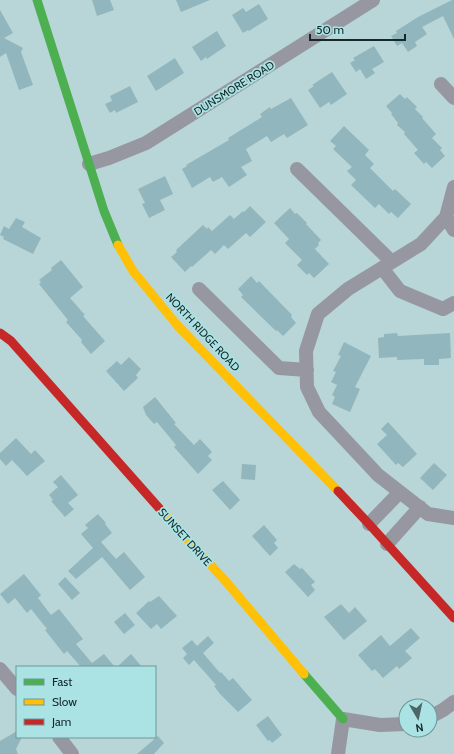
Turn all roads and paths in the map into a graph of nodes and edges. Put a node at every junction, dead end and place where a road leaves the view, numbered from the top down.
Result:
1 (37, 0) edge
2 (373, 0) edge
3 (441, 84) dead end
4 (454, 98) edge
5 (89, 164) junction
6 (297, 169) dead end
7 (454, 187) edge
8 (446, 217) junction
9 (454, 230) edge
10 (387, 265) junction
11 (199, 289) dead end
12 (454, 303) edge
13 (0, 333) edge
14 (307, 370) junction
15 (400, 492) junction
16 (420, 508) junction
17 (454, 518) edge
18 (369, 524) junction
19 (387, 544) junction
20 (454, 618) edge
21 (0, 669) edge
22 (16, 688) edge
23 (454, 702) edge
24 (438, 713) edge
25 (343, 719) junction
26 (398, 724) edge
27 (60, 738) edge
28 (72, 754) edge
29 (338, 754) edge

1 - 5 main road, NORTH RIDGE ROAD
2 - 5 street, DUNSMORE ROAD
3 - 4 street
5 - 18 main road, NORTH RIDGE ROAD
6 - 10 street
7 - 8 street
8 - 9 street
8 - 10 street
10 - 12 street
10 - 14 street
11 - 14 street
13 - 25 main road, SUNSET DRIVE
14 - 15 street
15 - 16 street
15 - 18 street
16 - 17 street
16 - 19 street
18 - 19 main road, NORTH RIDGE ROAD
19 - 20 main road, NORTH RIDGE ROAD
21 - 22 street
23 - 24 street
25 - 26 street
25 - 29 street
27 - 28 street

